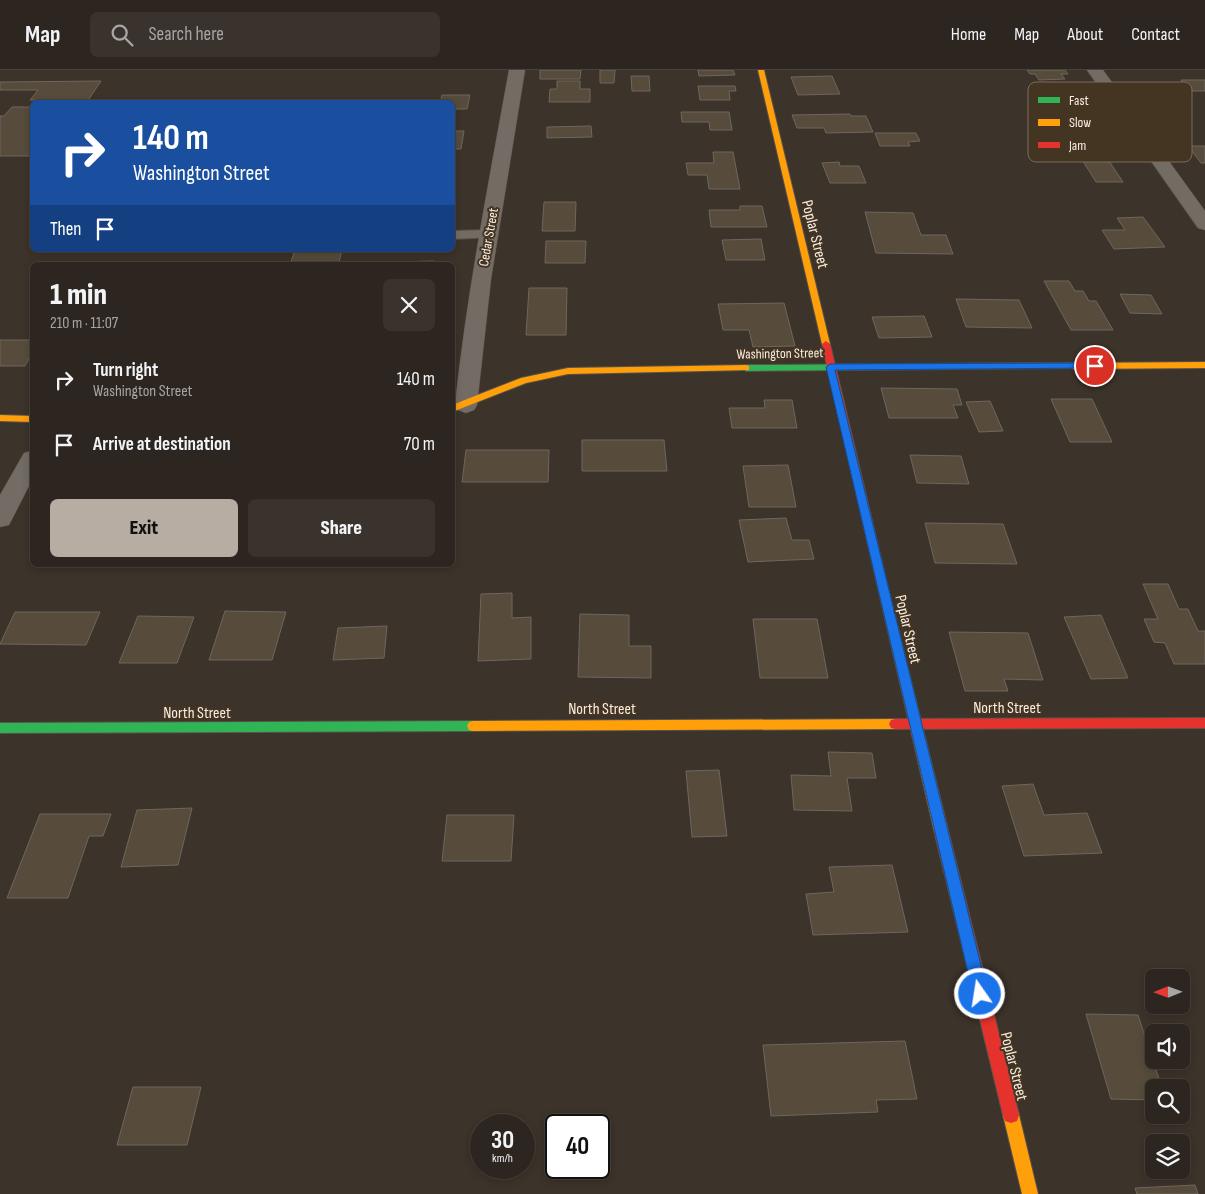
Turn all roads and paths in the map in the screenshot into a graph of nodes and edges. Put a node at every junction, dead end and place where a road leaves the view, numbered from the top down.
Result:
1 (517, 70) edge
2 (761, 70) edge
3 (1095, 70) edge
4 (1104, 82) edge
5 (1161, 162) edge
6 (1205, 224) edge
7 (489, 234) junction
8 (455, 235) edge
9 (1205, 365) edge
10 (830, 367) junction
11 (459, 407) edge
12 (0, 418) edge
13 (30, 419) edge
14 (30, 463) edge
15 (0, 518) edge
16 (1205, 723) edge
17 (915, 724) junction
18 (0, 728) edge
19 (1030, 1194) edge

1 - 7 street, Cedar Street
2 - 10 street, Poplar Street
3 - 4 street
5 - 6 street
7 - 8 lane
7 - 11 street, Cedar Street
9 - 10 street, Washington Street
10 - 11 street, Washington Street
10 - 17 street, Poplar Street
12 - 13 street
14 - 15 street
16 - 17 street, North Street
17 - 18 street, North Street
17 - 19 street, Poplar Street

